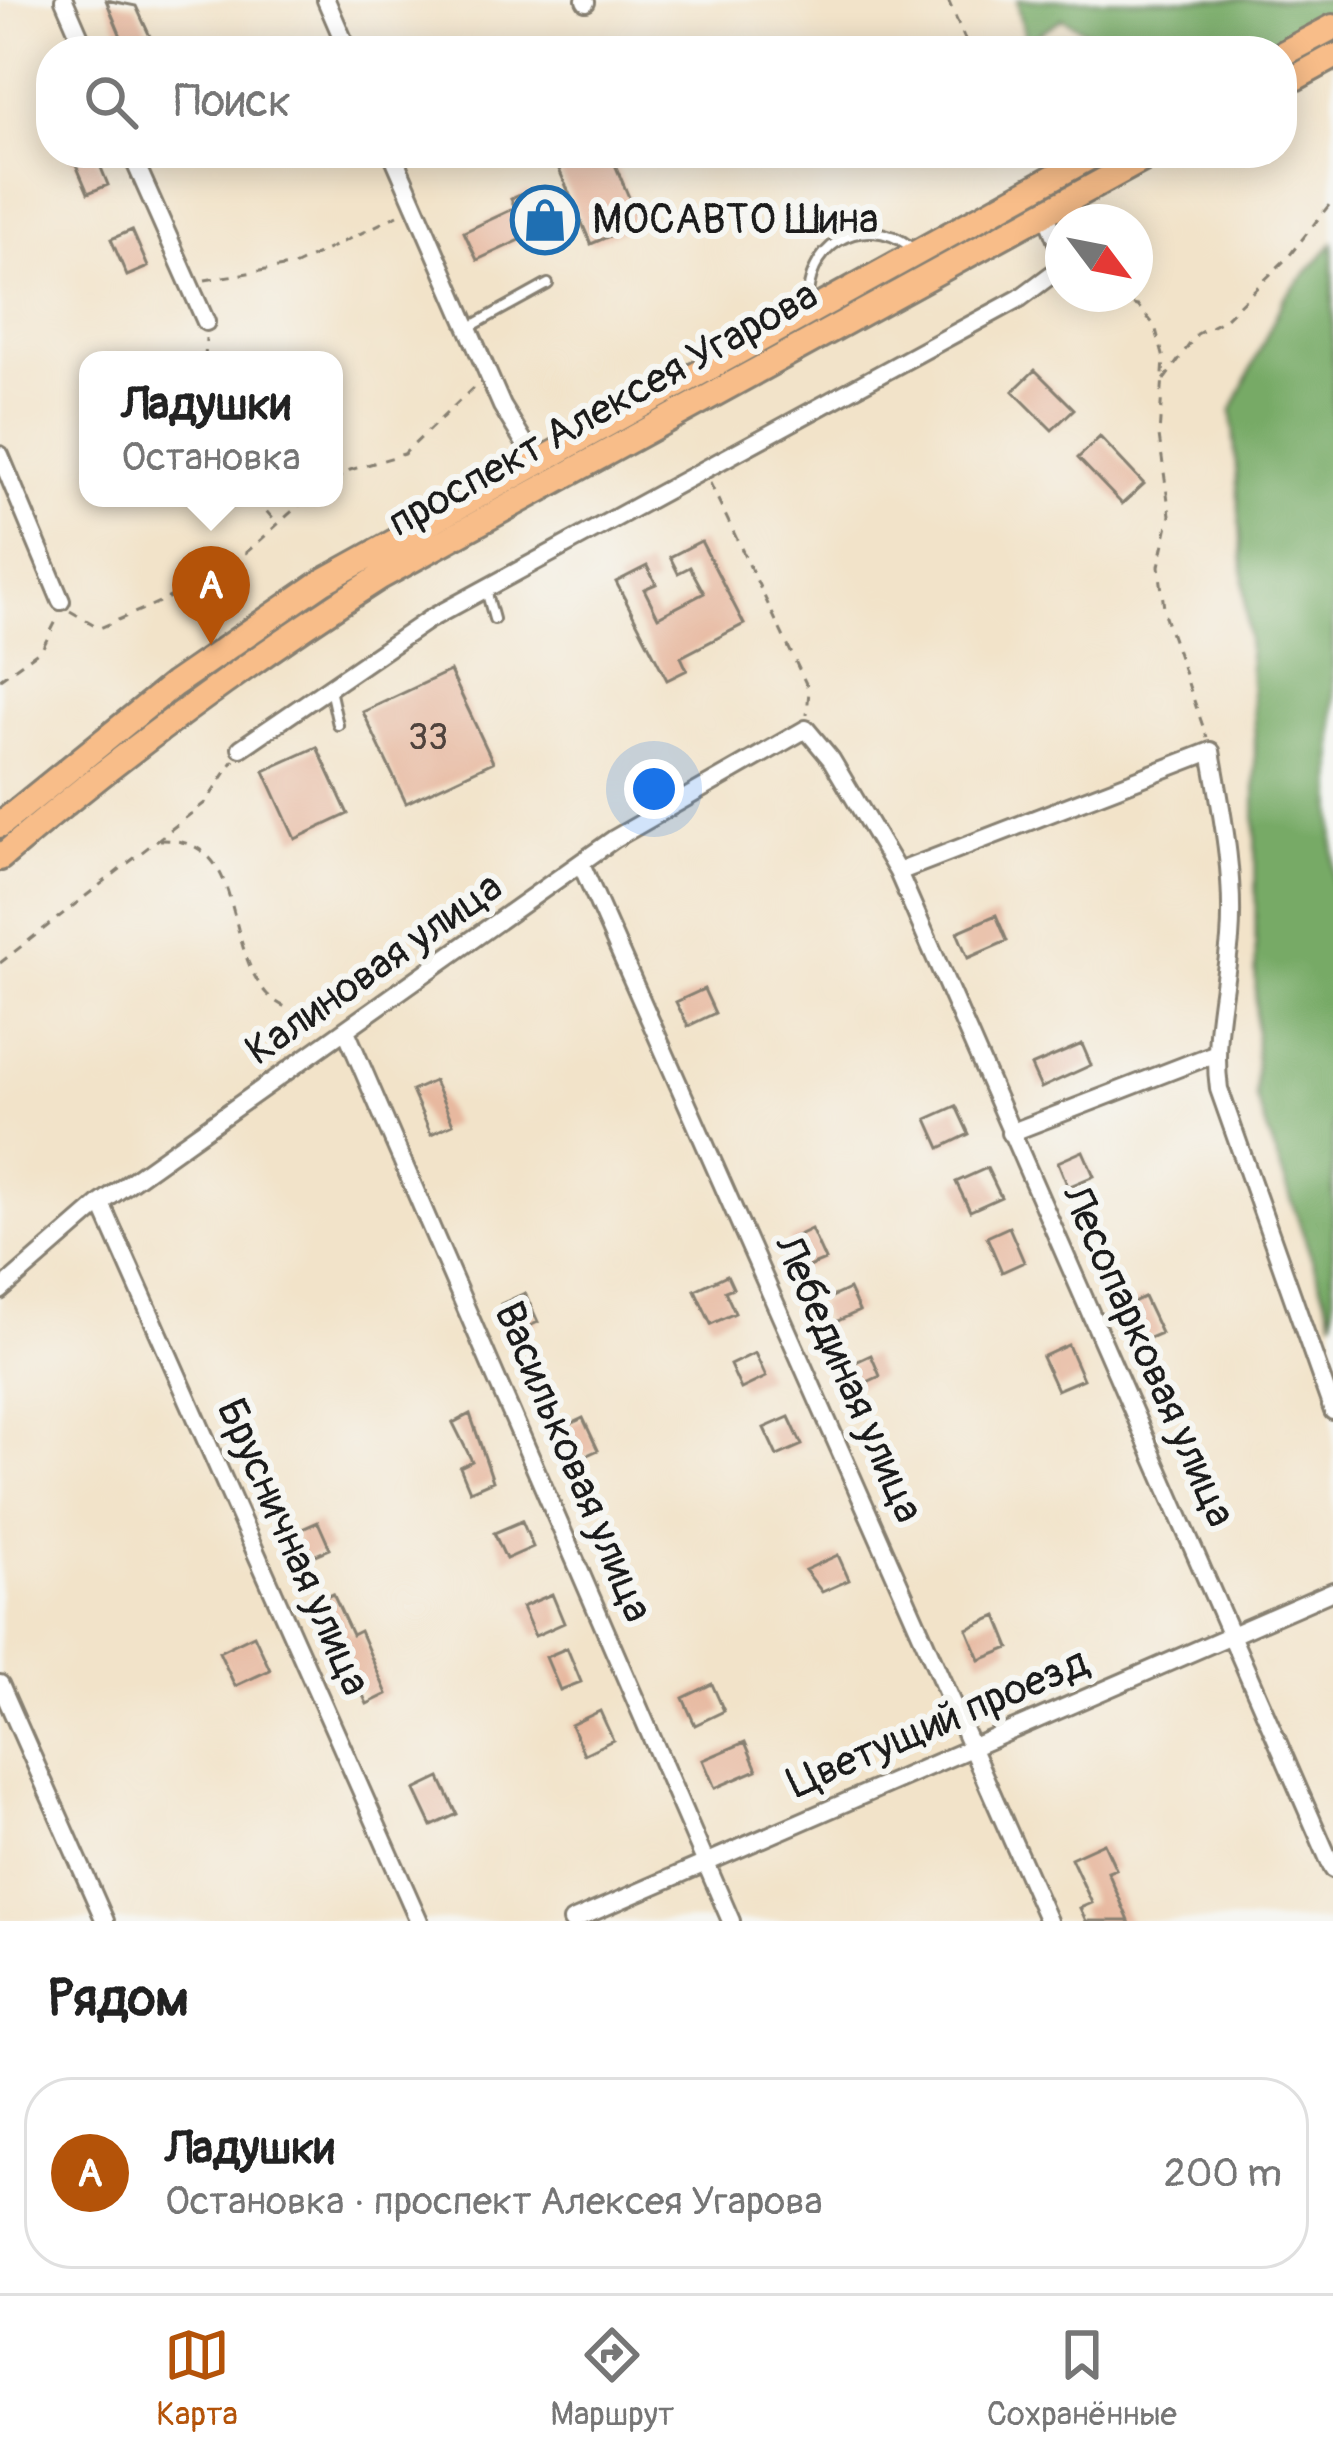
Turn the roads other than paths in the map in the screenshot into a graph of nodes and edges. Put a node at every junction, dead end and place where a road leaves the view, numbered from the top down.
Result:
1 (64, 0) edge
2 (326, 0) edge
3 (1333, 27) edge
4 (80, 36) edge
5 (342, 36) edge
6 (1297, 46) edge
7 (1333, 57) edge
8 (1297, 77) edge
9 (138, 168) edge
10 (399, 168) edge
11 (1070, 168) edge
12 (1126, 168) edge
13 (1060, 204) edge
14 (1045, 212) edge
15 (916, 253) junction
16 (1045, 276) edge
17 (548, 284) dead end
18 (809, 312) junction
19 (206, 322) road end
20 (468, 328) junction
21 (0, 455) edge
22 (541, 471) junction
23 (485, 589) junction
24 (61, 601) road end
25 (494, 619) dead end
26 (330, 688) junction
27 (338, 725) dead end
28 (806, 729) joint
29 (241, 748) road end
30 (0, 825) edge
31 (0, 858) edge
32 (582, 866) junction
33 (898, 872) junction
34 (347, 1033) junction
35 (1214, 1054) junction
36 (1010, 1133) junction
37 (101, 1202) junction
38 (0, 1291) edge
39 (1333, 1412) edge
40 (1333, 1591) edge
41 (1231, 1636) junction
42 (0, 1684) edge
43 (972, 1748) junction
44 (706, 1862) junction
45 (1333, 1869) edge
46 (105, 1921) edge
47 (419, 1921) edge
48 (572, 1921) edge
49 (731, 1921) edge
50 (1048, 1921) edge

1 - 4 street
2 - 5 street
3 - 6 main road
7 - 8 main road
9 - 19 street
10 - 20 street
11 - 15 main road, проспект Алексея Угарова
12 - 13 main road, проспект Алексея Угарова
14 - 22 main road, проспект Алексея Угарова
15 - 18 main road, проспект Алексея Угарова
15 - 18 lane
16 - 23 street
17 - 20 lane
18 - 22 main road, проспект Алексея Угарова
20 - 22 street
21 - 24 street
22 - 30 main road, проспект Алексея Угарова
22 - 31 main road, проспект Алексея Угарова
23 - 25 lane
23 - 26 street
26 - 27 lane
26 - 29 street
28 - 32 street, Калиновая улица
28 - 33 street, Лесопарковая улица
32 - 34 street, Калиновая улица
32 - 43 street, Лебединая улица
33 - 35 street
33 - 36 street, Лесопарковая улица
34 - 37 street, Калиновая улица
34 - 44 street, Васильковая улица
35 - 36 street
35 - 39 street
36 - 41 street, Лесопарковая улица
37 - 38 street, Калиновая улица
37 - 47 street, Брусничная улица
40 - 41 street, Цветущий проезд
41 - 43 street, Цветущий проезд
41 - 45 street, Лесопарковая улица
42 - 46 street
43 - 44 street, Цветущий проезд
43 - 50 street, Лебединая улица
44 - 48 street, Цветущий проезд
44 - 49 street, Васильковая улица

